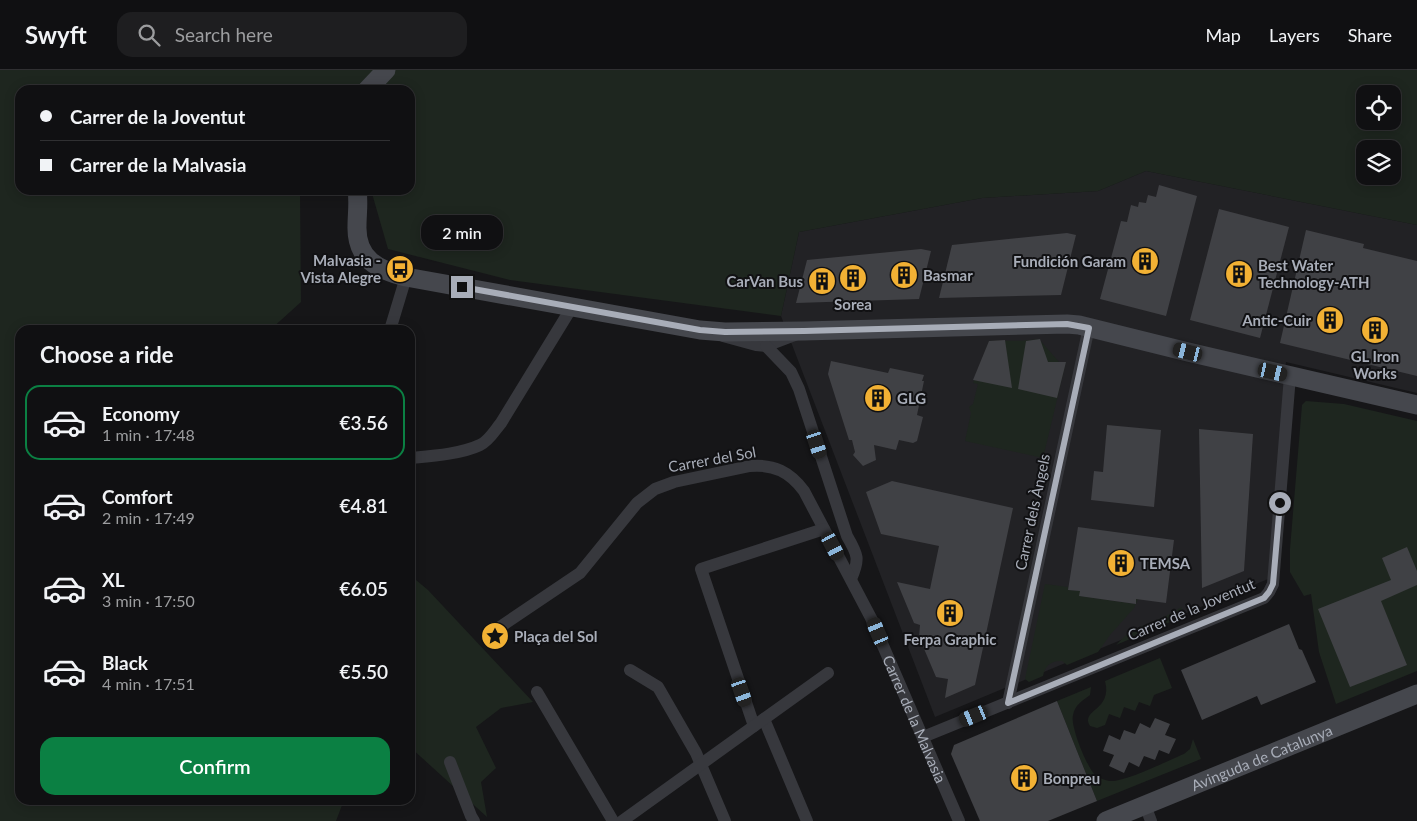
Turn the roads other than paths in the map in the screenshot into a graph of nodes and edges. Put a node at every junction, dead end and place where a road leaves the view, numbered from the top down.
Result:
1 (386, 70) edge
2 (372, 85) edge
3 (357, 195) edge
4 (406, 277) junction
5 (572, 307) junction
6 (392, 325) edge
7 (1089, 328) junction
8 (700, 330) junction
9 (804, 331) junction
10 (766, 346) junction
11 (1290, 376) junction
12 (1417, 405) edge
13 (415, 457) edge
14 (824, 529) junction
15 (851, 579) junction
16 (489, 639) dead end
17 (630, 670) dead end
18 (828, 673) dead end
19 (538, 692) dead end
20 (1417, 694) edge
21 (1008, 703) junction
22 (759, 723) junction
23 (923, 737) junction
24 (450, 762) dead end
25 (701, 764) junction
26 (1148, 813) edge
27 (474, 821) edge
28 (613, 821) edge
29 (622, 821) edge
30 (725, 821) edge
31 (807, 821) edge
32 (959, 821) edge
33 (1106, 821) edge

1 - 2 street
3 - 4 street
4 - 5 street
4 - 6 street
5 - 8 street
5 - 13 street
7 - 9 street
7 - 11 street
7 - 21 street, Carrer dels Àngels
8 - 9 street
8 - 10 street
9 - 10 street
10 - 15 street
11 - 12 street
11 - 21 street, Carrer de la Joventut
14 - 15 street, Carrer del Sol
14 - 16 street, Carrer del Sol
14 - 22 street
15 - 23 street, Carrer de la Malvasia
17 - 25 street
18 - 22 street
19 - 28 street
20 - 26 street, Avinguda de Catalunya
21 - 23 street, Carrer de la Joventut
22 - 25 street
22 - 31 street
23 - 32 street, Carrer de la Malvasia
24 - 27 street
25 - 29 street
25 - 30 street
26 - 33 street, Avinguda de Catalunya

